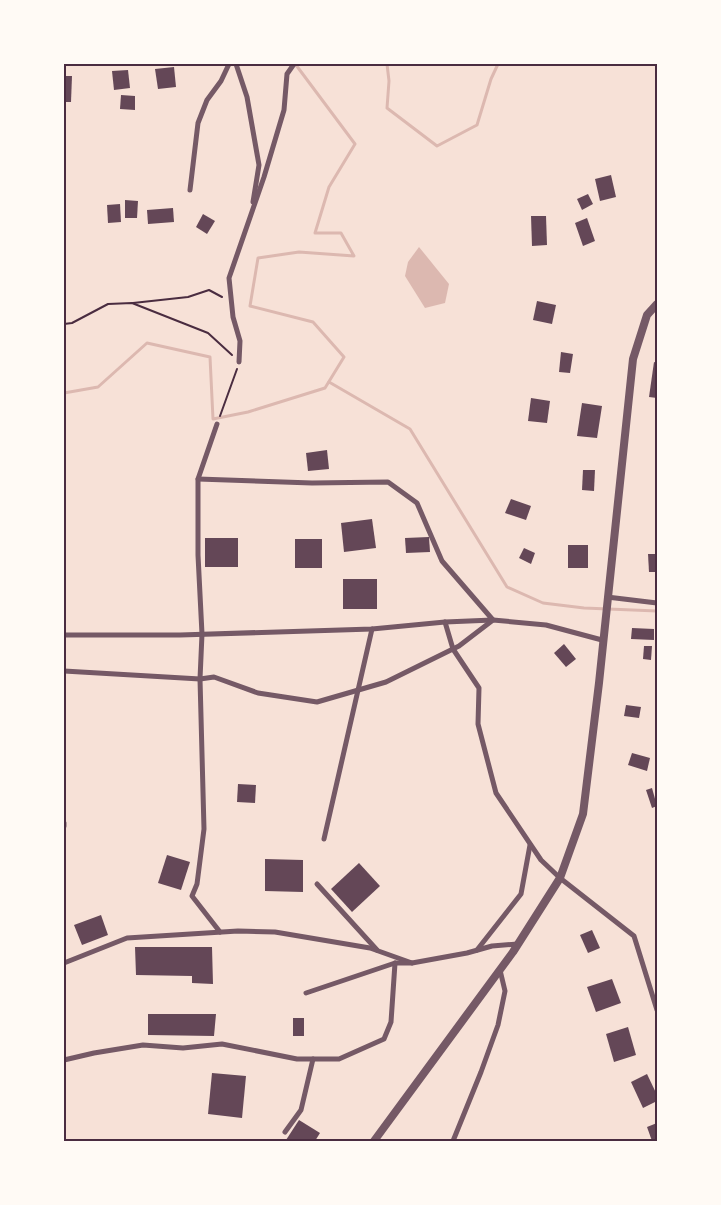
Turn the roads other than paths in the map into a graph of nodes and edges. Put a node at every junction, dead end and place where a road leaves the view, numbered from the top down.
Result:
1 (229, 64) edge
2 (236, 64) edge
3 (294, 64) edge
4 (190, 190) dead end
5 (251, 215) junction
6 (657, 304) edge
7 (239, 362) road end
8 (217, 424) dead end
9 (198, 480) junction
10 (607, 596) junction
11 (657, 603) edge
12 (493, 620) junction
13 (445, 622) junction
14 (372, 629) junction
15 (202, 634) junction
16 (64, 635) edge
17 (602, 640) junction
18 (453, 649) junction
19 (64, 671) edge
20 (200, 679) junction
21 (359, 690) junction
22 (324, 839) dead end
23 (530, 845) junction
24 (560, 878) junction
25 (317, 884) dead end
26 (220, 932) junction
27 (518, 944) junction
28 (377, 950) junction
29 (477, 950) junction
30 (64, 963) edge
31 (412, 963) junction
32 (395, 964) junction
33 (500, 970) junction
34 (306, 993) dead end
35 (657, 1010) edge
36 (313, 1059) junction
37 (64, 1060) edge
38 (285, 1132) dead end
39 (374, 1141) edge
40 (453, 1141) edge

1 - 4 street
2 - 5 street
3 - 5 street
5 - 7 street
6 - 10 street
8 - 9 street
9 - 12 street
9 - 15 street
10 - 11 street
10 - 17 street
12 - 13 street
12 - 17 street
12 - 18 street
13 - 14 street
13 - 18 street
14 - 15 street
14 - 21 street
15 - 16 street
15 - 20 street
17 - 24 street
18 - 21 street
18 - 23 street
19 - 20 street
20 - 21 street
20 - 26 street
21 - 22 street
23 - 24 street
23 - 29 street
24 - 27 street
24 - 35 street
25 - 28 street
26 - 28 street
26 - 30 street
27 - 29 street
27 - 33 street
28 - 31 street
29 - 31 street
31 - 32 street
32 - 34 street
32 - 36 street
33 - 39 street
33 - 40 street
36 - 37 street
36 - 38 street

